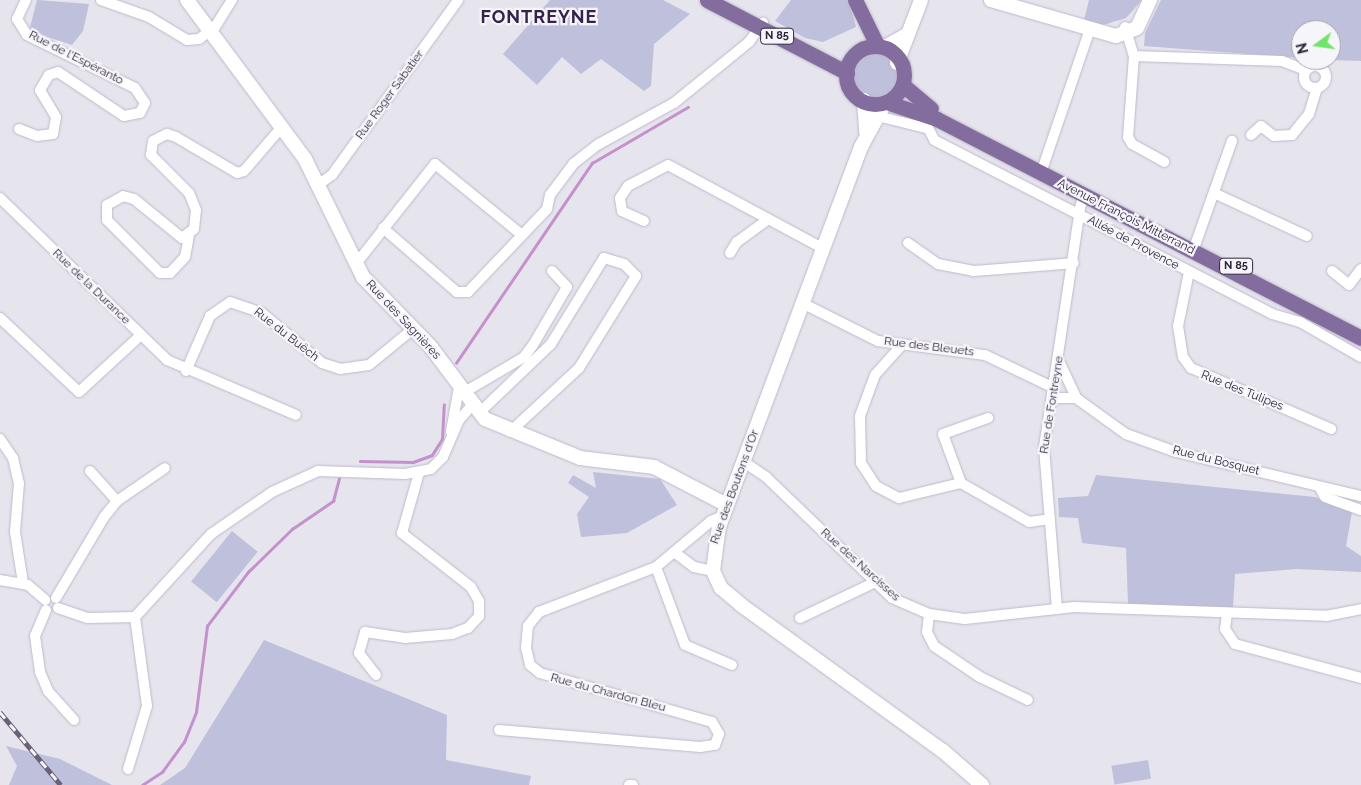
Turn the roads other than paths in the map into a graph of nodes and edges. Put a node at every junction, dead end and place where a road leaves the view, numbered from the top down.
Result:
1 (26, 0) edge
2 (101, 0) edge
3 (186, 0) edge
4 (232, 0) edge
5 (458, 0) edge
6 (707, 0) edge
7 (720, 0) edge
8 (855, 0) edge
9 (921, 0) edge
10 (991, 0) edge
11 (1149, 2) edge
12 (859, 15) junction
13 (762, 25) junction
14 (1094, 30) junction
15 (211, 31) junction
16 (1126, 31) junction
17 (906, 36) junction
18 (880, 47) junction
19 (855, 51) junction
20 (1134, 56) junction
21 (898, 63) junction
22 (1291, 64) edge
23 (1306, 70) edge
24 (1324, 70) edge
25 (846, 73) junction
26 (904, 86) junction
27 (1317, 88) junction
28 (864, 100) junction
29 (883, 108) junction
30 (920, 112) junction
31 (19, 128) dead end
32 (281, 128) junction
33 (926, 128) junction
34 (866, 135) junction
35 (1251, 135) dead end
36 (1232, 141) dead end
37 (1164, 162) dead end
38 (1043, 167) junction
39 (318, 186) junction
40 (1216, 194) junction
41 (0, 198) edge
42 (1091, 204) junction
43 (769, 219) junction
44 (644, 221) dead end
45 (382, 228) junction
46 (189, 234) junction
47 (522, 236) junction
48 (1307, 236) dead end
49 (908, 243) dead end
50 (1194, 248) junction
51 (824, 249) junction
52 (730, 253) dead end
53 (1074, 263) junction
54 (355, 265) junction
55 (1361, 269) edge
56 (552, 271) dead end
57 (1332, 271) dead end
58 (1190, 272) junction
59 (804, 304) junction
60 (0, 318) edge
61 (414, 329) junction
62 (1361, 329) edge
63 (141, 335) junction
64 (1361, 338) edge
65 (900, 346) junction
66 (1361, 357) edge
67 (1059, 361) junction
68 (186, 371) junction
69 (461, 390) junction
70 (1053, 393) junction
71 (1076, 398) junction
72 (476, 409) junction
73 (296, 415) dead end
74 (988, 418) dead end
75 (1331, 429) dead end
76 (510, 432) junction
77 (452, 439) junction
78 (0, 440) edge
79 (744, 462) junction
80 (165, 468) dead end
81 (90, 471) dead end
82 (419, 473) junction
83 (962, 484) junction
84 (1320, 488) junction
85 (1361, 496) edge
86 (117, 501) junction
87 (725, 510) junction
88 (1361, 510) edge
89 (1050, 519) junction
90 (674, 552) junction
91 (656, 567) junction
92 (713, 571) junction
93 (0, 580) edge
94 (875, 582) junction
95 (23, 583) junction
96 (57, 603) junction
97 (46, 605) junction
98 (1057, 609) junction
99 (1361, 610) edge
100 (1228, 613) junction
101 (928, 614) junction
102 (135, 617) junction
103 (800, 618) dead end
104 (732, 665) dead end
105 (376, 675) dead end
106 (1361, 678) edge
107 (1028, 700) dead end
108 (74, 720) dead end
109 (498, 730) dead end
110 (128, 769) dead end
111 (982, 785) edge

1 - 31 street, Rue de l'Espéranto
2 - 15 street
3 - 15 main road, Rue des Sagnières
4 - 15 street
5 - 39 street, Rue Roger Sabatier
6 - 13 main road, N 85
7 - 13 main road, N 85
8 - 12 main road
9 - 17 main road
10 - 14 main road
11 - 16 main road
12 - 18 main road
12 - 19 main road
13 - 19 main road, N 85
13 - 25 main road, N 85
13 - 47 street
14 - 16 main road
14 - 38 street
15 - 32 main road, Rue des Sagnières
16 - 20 street
17 - 18 main road
17 - 21 main road
18 - 19 main road
18 - 21 main road
19 - 25 main road
20 - 22 street
20 - 37 street
21 - 26 main road
23 - 27 street
24 - 27 street
25 - 28 main road
26 - 29 main road
26 - 38 main road, Avenue François Mitterrand / N 85
27 - 35 street
28 - 29 main road
28 - 34 main road, Rue des Boutons d'Or
29 - 30 main road, Avenue François Mitterrand / N 85
29 - 33 street
29 - 34 main road, Rue des Boutons d'Or
30 - 33 street, Allée de Provence
30 - 42 main road, Avenue François Mitterrand / N 85
32 - 39 main road, Rue des Sagnières
32 - 46 street
33 - 42 street, Allée de Provence
34 - 51 main road, Rue des Boutons d'Or
36 - 40 street
38 - 42 main road, Avenue François Mitterrand / N 85
39 - 54 main road, Rue des Sagnières
40 - 48 street
40 - 50 street
41 - 63 street, Rue de la Durance
42 - 50 main road, Avenue François Mitterrand / N 85
42 - 53 street, Rue de Fontreyne
42 - 58 street, Allée de Provence
43 - 44 street
43 - 51 street
43 - 52 street
45 - 47 street
45 - 47 street
45 - 54 street
46 - 46 street
49 - 53 street
50 - 62 main road, Avenue François Mitterrand / N 85
50 - 64 main road, Avenue François Mitterrand / N 85
51 - 59 main road, Rue des Boutons d'Or
53 - 67 street, Rue de Fontreyne
54 - 61 main road, Rue des Sagnières
55 - 57 street
56 - 69 street
58 - 66 street, Allée de Provence
58 - 75 street, Rue des Tulipes
59 - 65 street, Rue des Bleuets
59 - 79 main road, Rue des Boutons d'Or
60 - 63 street
61 - 68 street, Rue du Buëch
61 - 69 main road, Rue des Sagnières
63 - 68 street, Rue de la Durance
65 - 70 street, Rue des Bleuets
65 - 83 street
67 - 70 street, Rue de Fontreyne
67 - 71 street, Rue du Bosquet
68 - 73 street, Rue de la Durance
69 - 72 main road, Rue des Sagnières
69 - 77 street
70 - 71 street
70 - 89 street, Rue de Fontreyne
71 - 84 street, Rue du Bosquet
72 - 76 main road, Rue des Sagnières
72 - 76 street
72 - 77 street
74 - 83 street
76 - 87 main road, Rue des Sagnières
77 - 82 street
78 - 95 street
79 - 87 main road, Rue des Boutons d'Or
79 - 94 street, Rue des Narcisses
80 - 86 street
81 - 86 street
82 - 102 street
82 - 105 street
83 - 89 street
84 - 85 street
84 - 88 street, Rue du Bosquet
86 - 96 street
87 - 90 street, Rue du Chardon Bleu
87 - 92 main road, Rue des Boutons d'Or
89 - 98 street, Rue de Fontreyne
90 - 91 street, Rue du Chardon Bleu
90 - 92 street
91 - 104 street
91 - 109 street, Rue du Chardon Bleu
92 - 111 main road
93 - 95 street
94 - 101 street, Rue des Narcisses
94 - 103 street
95 - 97 street
96 - 97 street
96 - 102 street
97 - 108 street
98 - 100 street
98 - 101 street, Rue des Narcisses
99 - 100 street
100 - 106 street
101 - 107 street
102 - 110 street

